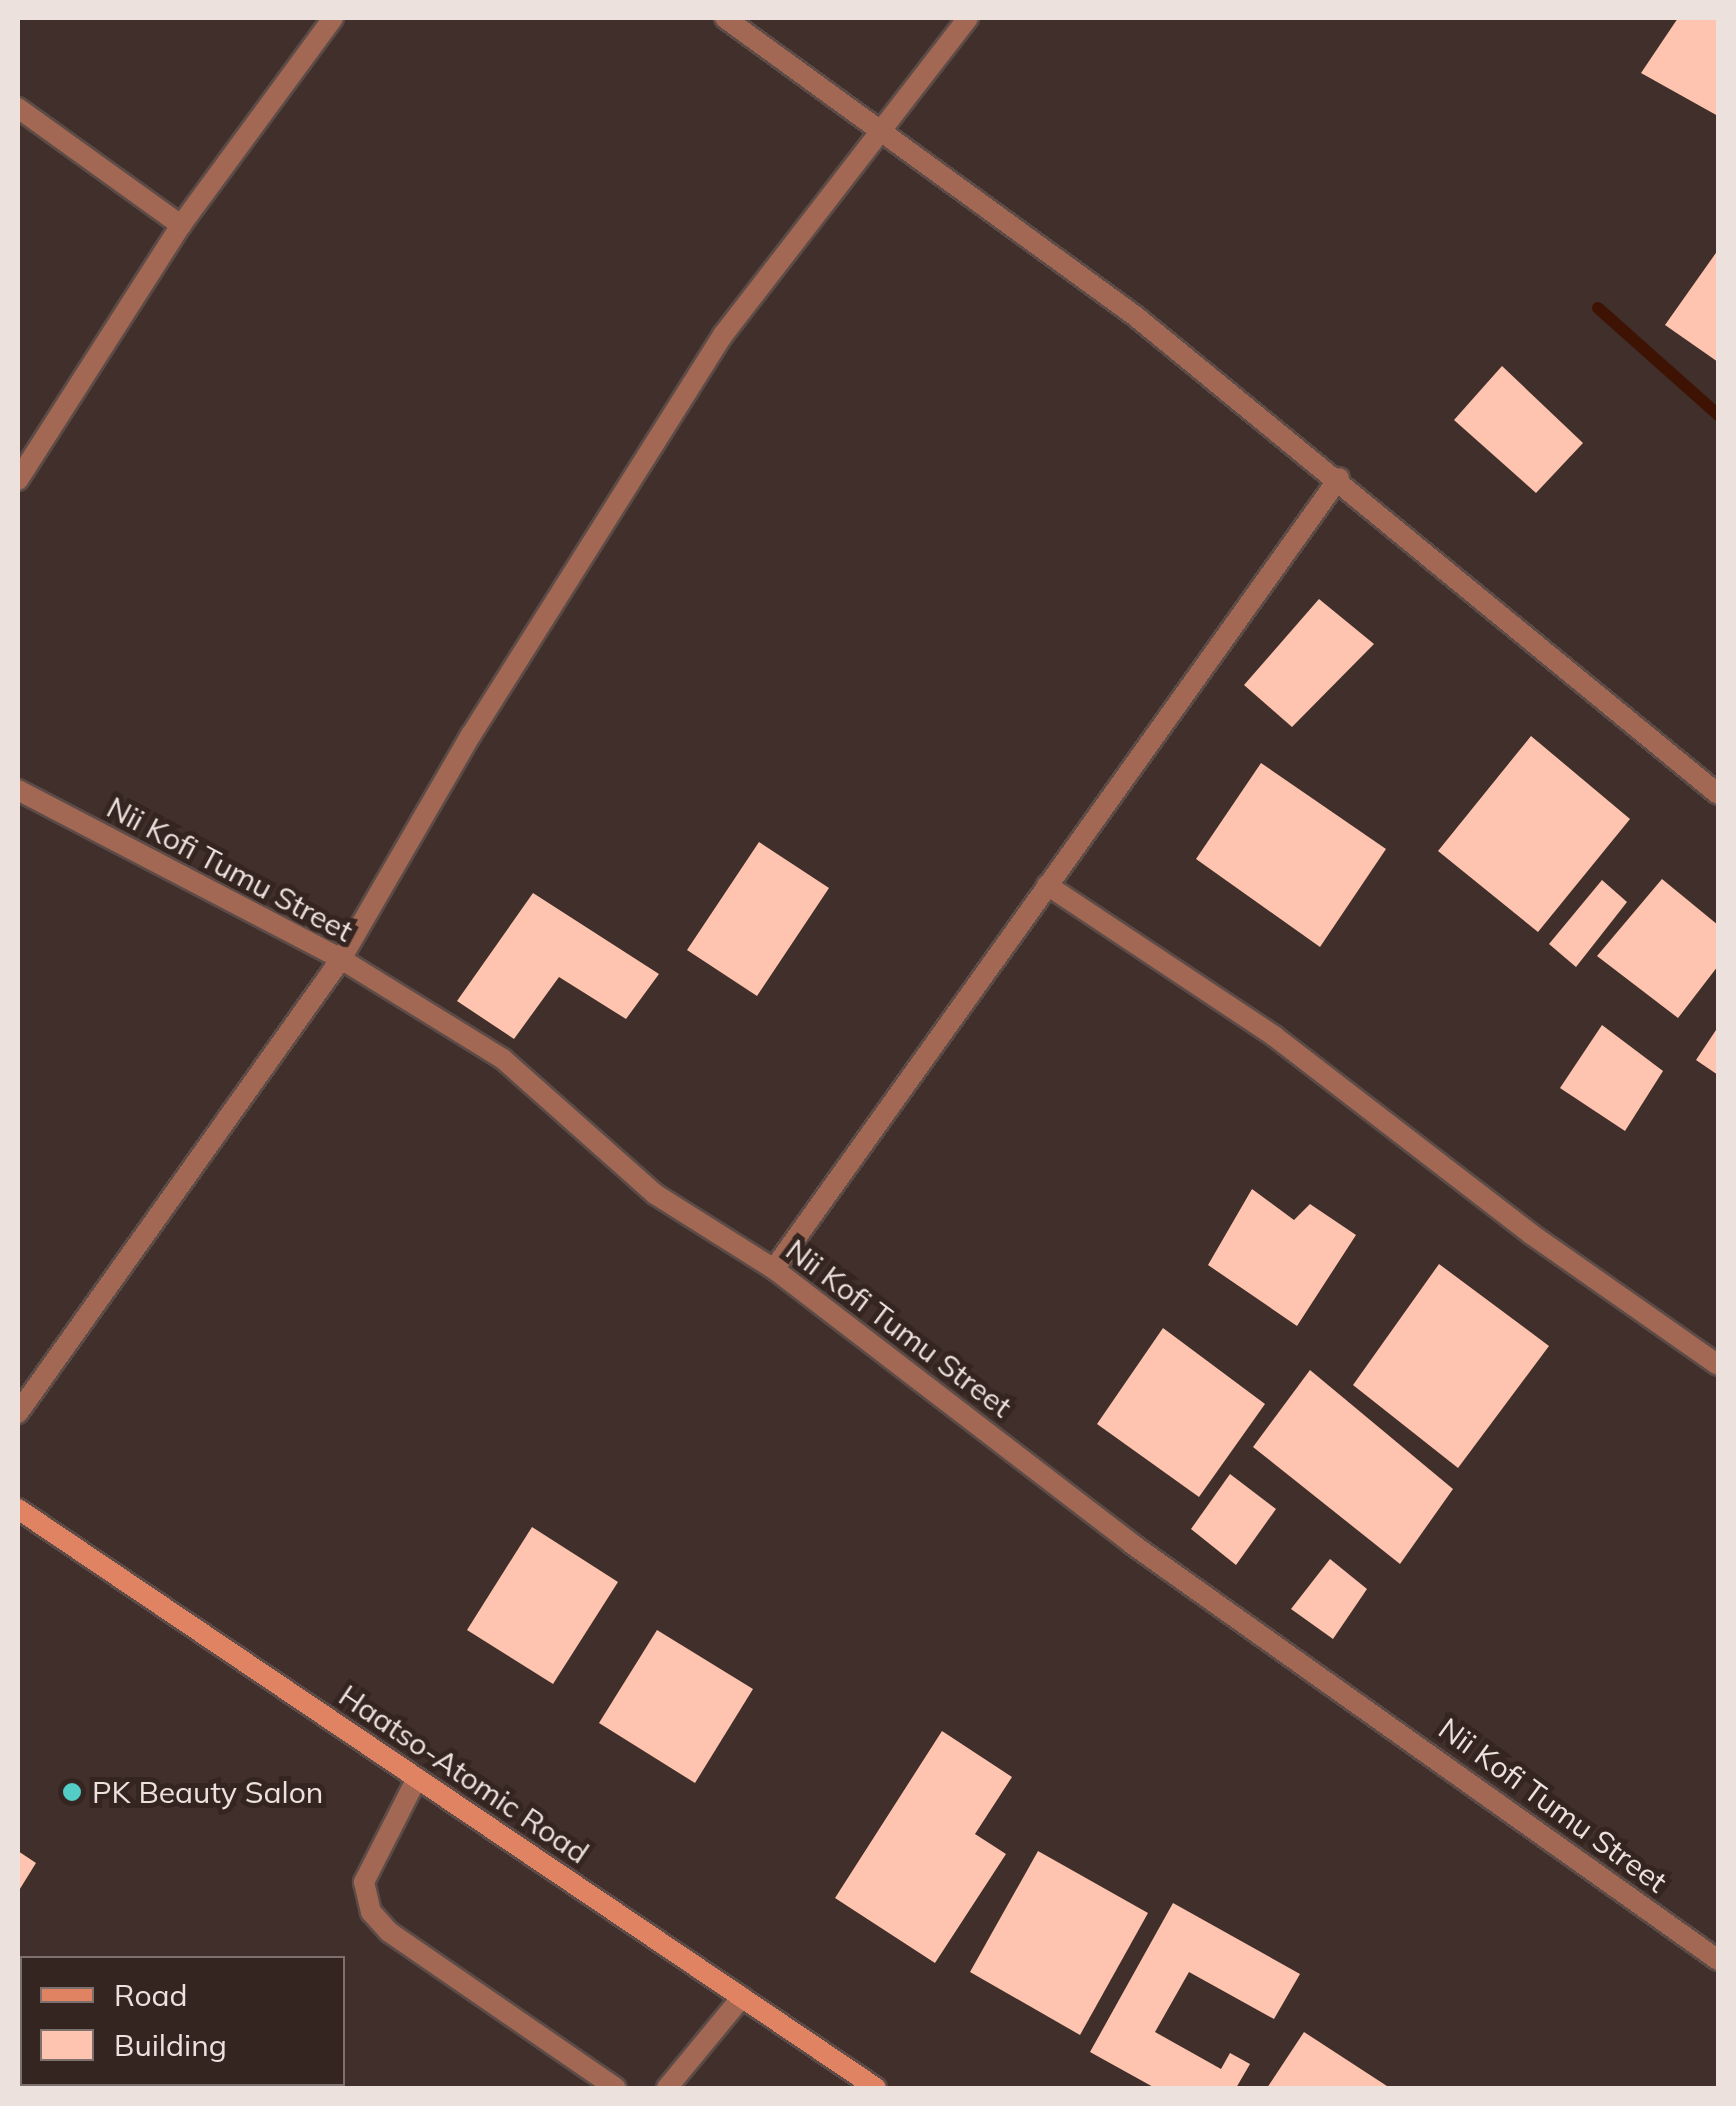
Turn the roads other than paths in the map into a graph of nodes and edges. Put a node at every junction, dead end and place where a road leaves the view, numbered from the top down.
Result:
1 (333, 18) edge
2 (725, 18) edge
3 (968, 18) edge
4 (18, 108) edge
5 (881, 133) junction
6 (181, 225) junction
7 (1339, 478) junction
8 (18, 480) edge
9 (18, 790) edge
10 (1718, 794) edge
11 (1047, 884) junction
12 (341, 960) junction
13 (774, 1269) junction
14 (1718, 1365) edge
15 (18, 1413) edge
16 (18, 1509) edge
17 (417, 1778) junction
18 (1718, 1960) edge
19 (742, 1998) junction
20 (616, 2088) edge
21 (667, 2088) edge
22 (876, 2088) edge

1 - 6 street
2 - 5 street
3 - 5 street
4 - 6 street
5 - 7 street
5 - 12 street
6 - 8 street
7 - 10 street
7 - 11 street
9 - 12 street, Nii Kofi Tumu Street
11 - 13 street
11 - 14 street
12 - 13 street, Nii Kofi Tumu Street
12 - 15 street
13 - 18 street, Nii Kofi Tumu Street
16 - 17 main road, Haatso-Atomic Road
17 - 19 main road, Haatso-Atomic Road
17 - 20 street
19 - 21 street
19 - 22 main road, Haatso-Atomic Road

